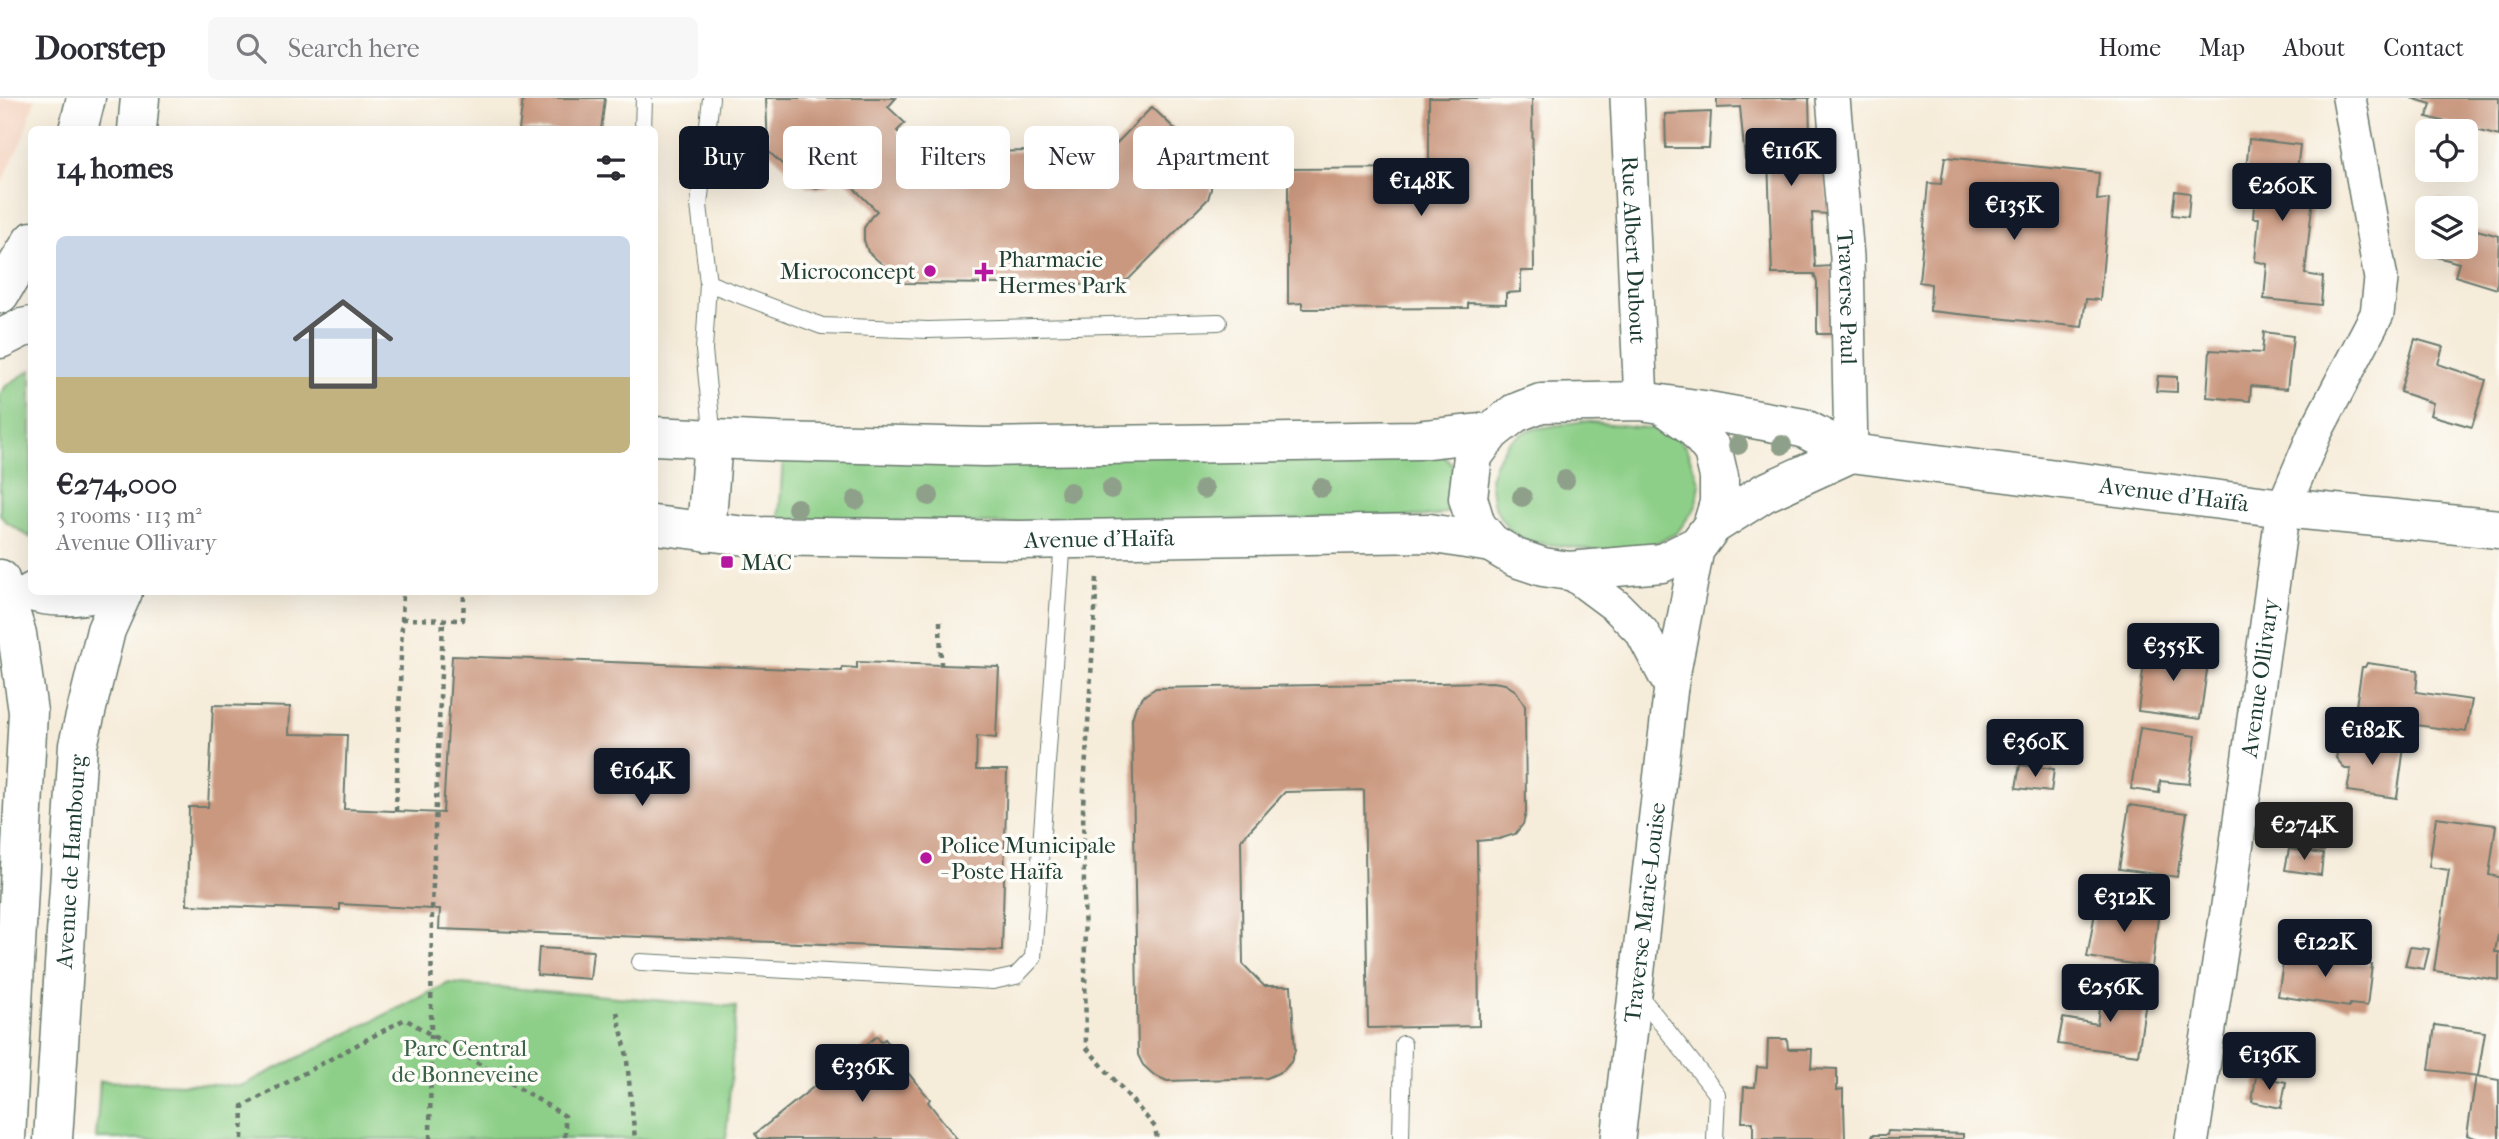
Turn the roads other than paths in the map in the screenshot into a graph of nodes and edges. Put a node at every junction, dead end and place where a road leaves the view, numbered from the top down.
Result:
1 (86, 98) edge
2 (140, 98) edge
3 (644, 98) edge
4 (711, 98) edge
5 (1627, 98) edge
6 (1833, 98) edge
7 (2349, 98) edge
8 (79, 126) edge
9 (137, 126) edge
10 (643, 126) edge
11 (28, 248) edge
12 (708, 283) junction
13 (0, 294) edge
14 (1219, 322) dead end
15 (28, 326) edge
16 (0, 339) edge
17 (1652, 403) junction
18 (1491, 432) junction
19 (658, 436) edge
20 (713, 439) junction
21 (1851, 453) junction
22 (2283, 508) junction
23 (658, 526) edge
24 (2499, 529) edge
25 (706, 532) junction
26 (1705, 535) junction
27 (1063, 539) junction
28 (1491, 543) junction
29 (1569, 571) junction
30 (0, 579) edge
31 (28, 590) edge
32 (41, 595) edge
33 (88, 595) edge
34 (122, 595) edge
35 (1671, 687) junction
36 (640, 962) dead end
37 (1635, 990) junction
38 (6, 1020) edge
39 (1404, 1044) dead end
40 (6, 1139) edge
41 (52, 1139) edge
42 (1401, 1139) edge
43 (1618, 1139) edge
44 (1716, 1139) edge
45 (2192, 1139) edge

1 - 8 street
2 - 9 street
3 - 10 lane
4 - 12 lane
5 - 17 street, Rue Albert Dubout
6 - 21 street, Traverse Paul
7 - 22 street, Avenue Ollivary
11 - 13 street
12 - 14 lane
12 - 20 lane
15 - 16 street
17 - 18 street
17 - 21 street, Avenue d'Haïfa
17 - 26 street
18 - 20 street
18 - 28 street
19 - 20 street
20 - 25 street
21 - 22 street, Avenue d'Haïfa
21 - 26 street
22 - 24 street, Avenue d'Haïfa
22 - 45 street, Avenue Ollivary
23 - 25 street, Avenue d'Haïfa
25 - 27 street, Avenue d'Haïfa
26 - 29 street
26 - 35 street, Traverse Marie-Louise
27 - 28 street, Avenue d'Haïfa
27 - 36 lane
28 - 29 street
29 - 35 street
30 - 31 street
30 - 38 street
32 - 33 street
34 - 41 street, Avenue de Hambourg
35 - 37 street, Traverse Marie-Louise
37 - 43 street, Traverse Marie-Louise
37 - 44 lane
38 - 40 street
39 - 42 lane

